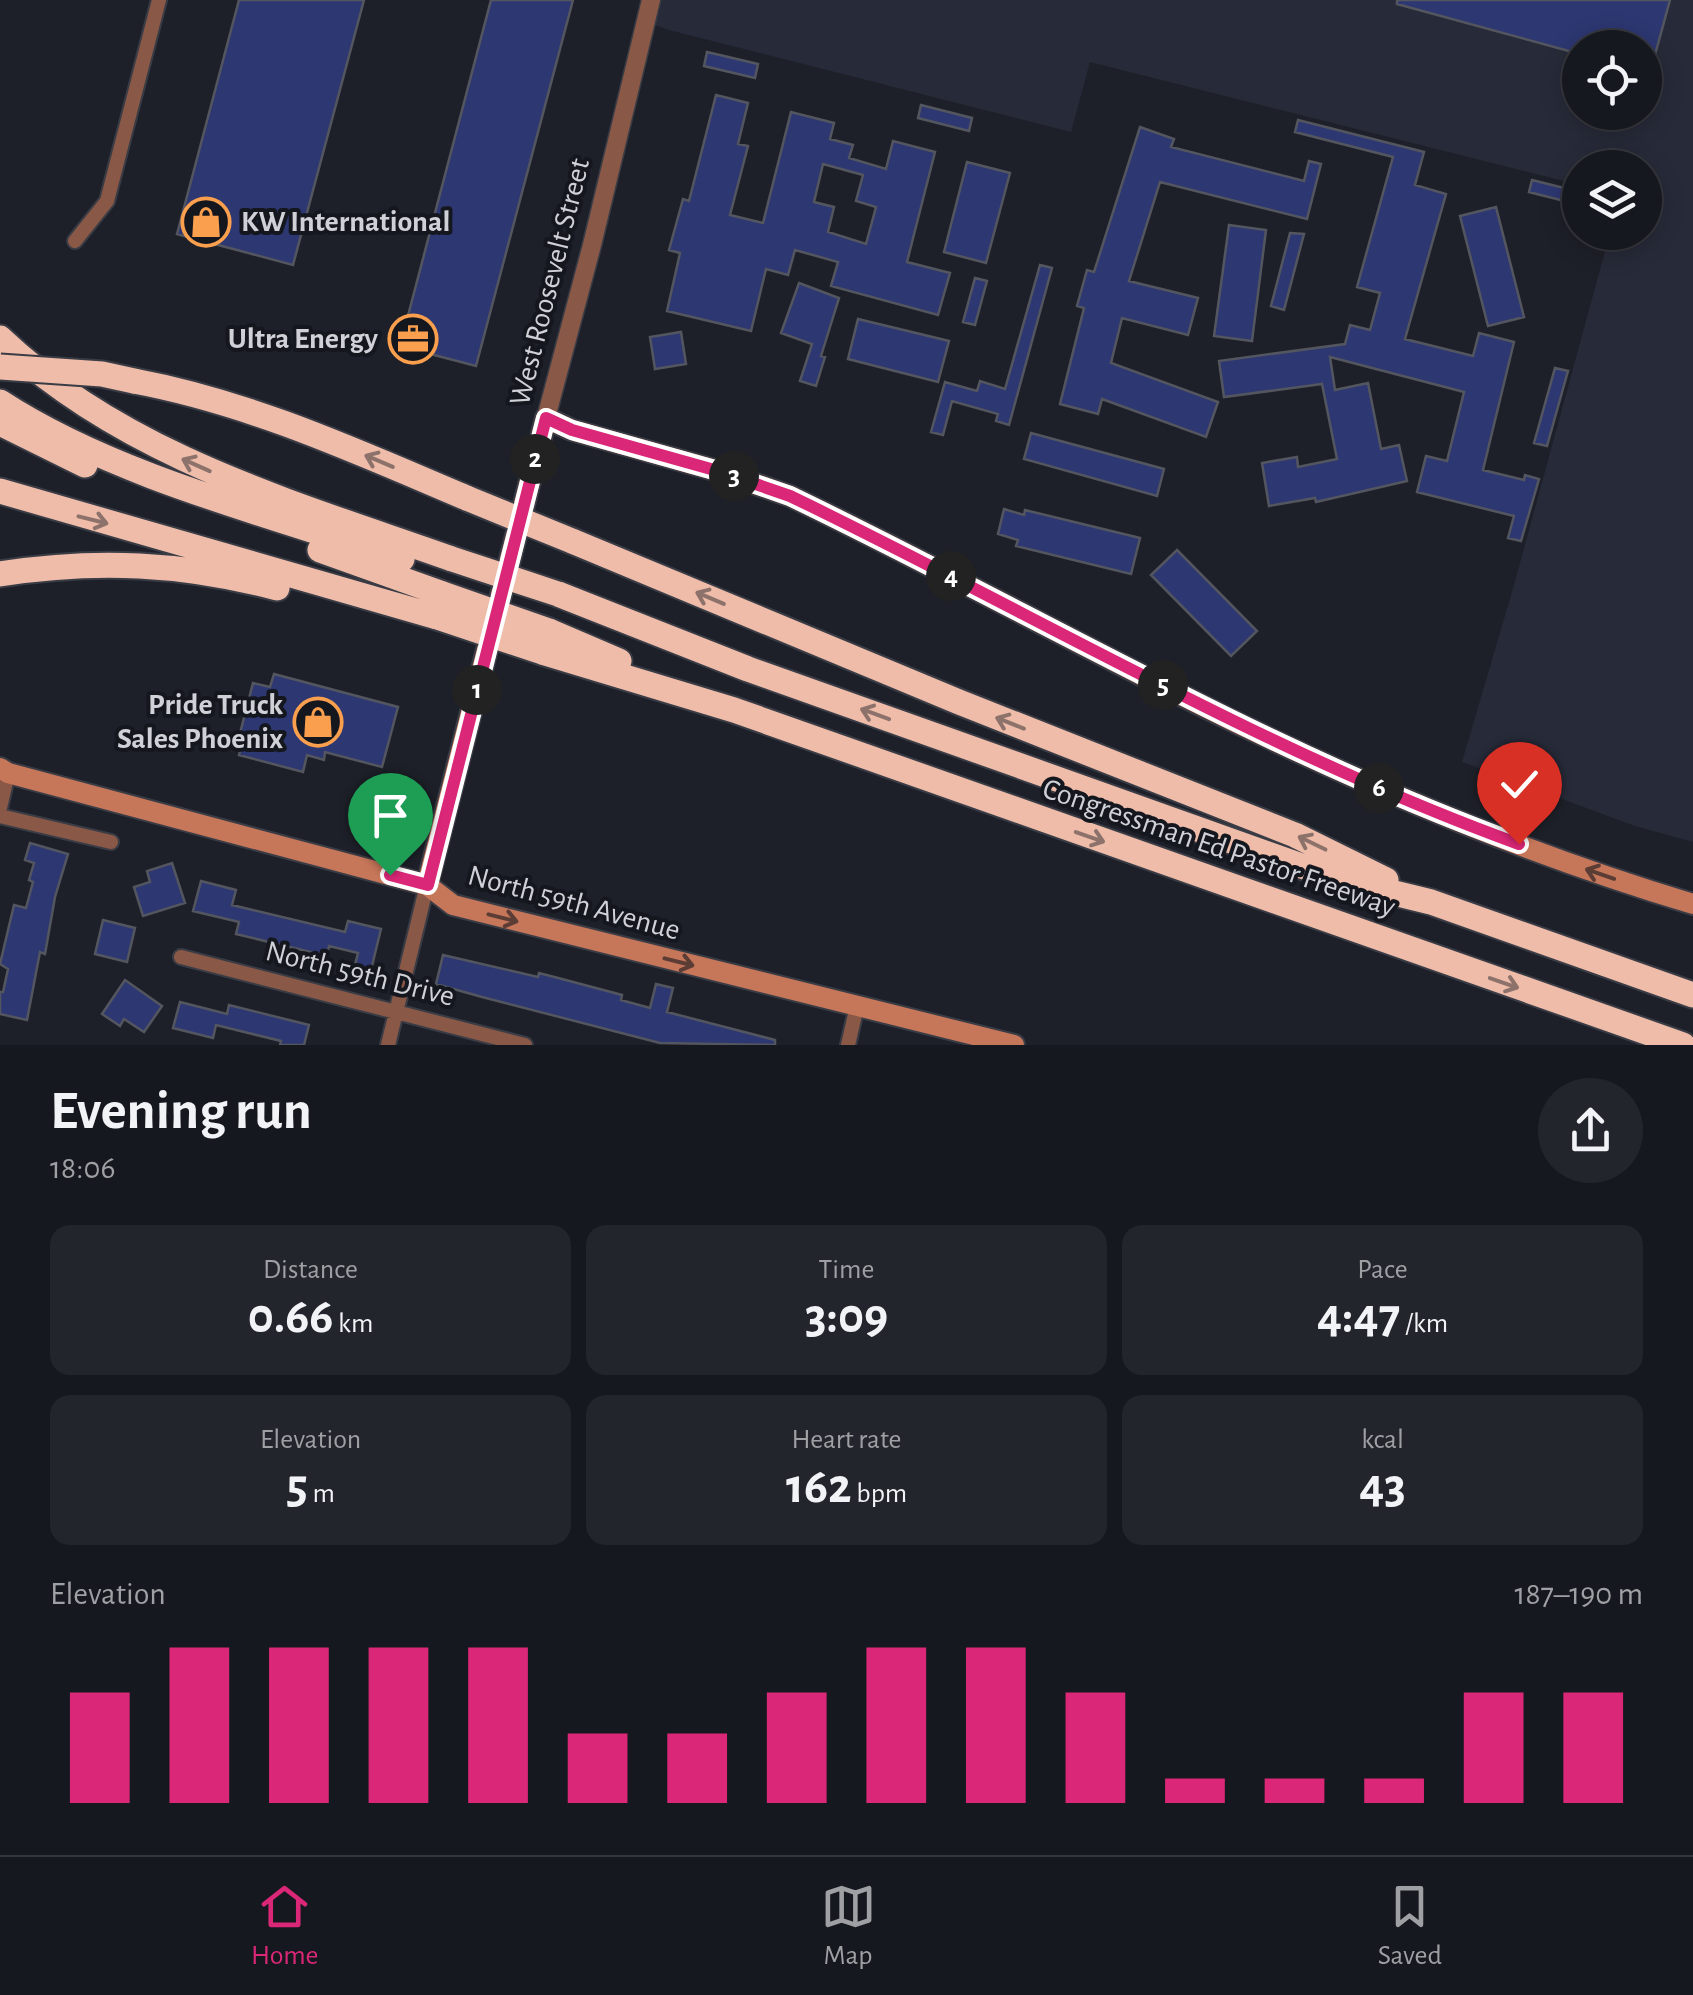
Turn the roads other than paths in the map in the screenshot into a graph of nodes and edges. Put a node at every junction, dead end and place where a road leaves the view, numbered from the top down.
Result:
1 (160, 0) edge
2 (651, 0) edge
3 (75, 242) dead end
4 (0, 338) edge
5 (0, 367) edge
6 (0, 402) edge
7 (546, 418) junction
8 (0, 423) edge
9 (0, 492) edge
10 (0, 574) edge
11 (443, 596) junction
12 (548, 630) junction
13 (734, 710) junction
14 (3, 771) edge
15 (0, 808) edge
16 (0, 816) edge
17 (112, 842) dead end
18 (428, 885) junction
19 (1431, 902) junction
20 (1693, 904) edge
21 (181, 957) dead end
22 (1693, 995) edge
23 (857, 1006) junction
24 (396, 1012) junction
25 (388, 1045) edge
26 (525, 1045) edge
27 (848, 1045) edge
28 (1014, 1045) edge
29 (1682, 1045) edge

1 - 3 street
2 - 7 street, West Roosevelt Street
11 -> 4 highway
19 -> 5 highway, bridge
6 - 11 highway
7 - 18 main road, West Roosevelt Street
20 -> 7 main road
8 - 11 highway
9 -> 11 highway
10 - 11 highway
11 - 12 highway, bridge
11 - 12 highway, bridge
11 - 12 highway
12 - 13 highway
12 - 13 highway
19 -> 12 highway, Congressman Ed Pastor Freeway
13 -> 29 highway, Congressman Ed Pastor Freeway
14 - 15 street
14 - 18 main road, North 59th Avenue
16 - 17 street
18 -> 23 main road, North 59th Avenue
18 - 24 street, West Roosevelt Street
19 - 22 highway, Congressman Ed Pastor Freeway
21 - 24 street, North 59th Drive
23 - 27 street
23 - 28 main road, North 59th Avenue
24 - 25 street, West Roosevelt Street
24 - 26 street, North 59th Drive

